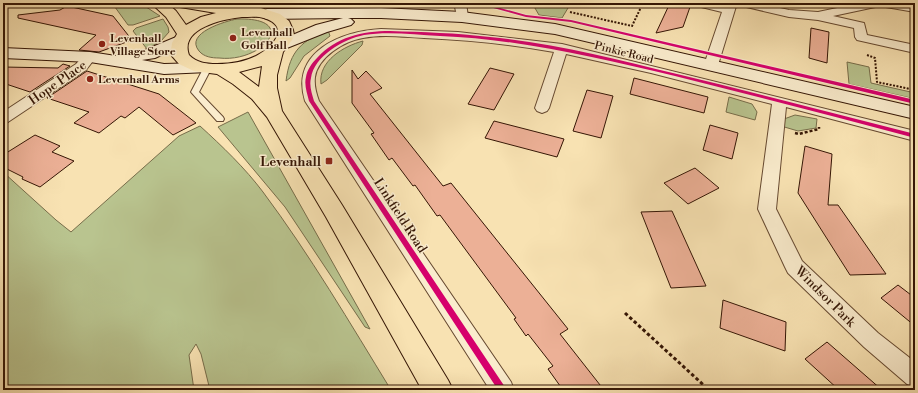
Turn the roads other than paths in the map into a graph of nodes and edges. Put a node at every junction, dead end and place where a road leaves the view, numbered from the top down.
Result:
1 (158, 3) edge
2 (180, 3) edge
3 (697, 3) edge
4 (742, 3) edge
5 (877, 3) edge
6 (882, 3) edge
7 (730, 6) edge
8 (855, 8) junction
9 (915, 9) edge
10 (461, 10) edge
11 (242, 12) junction
12 (267, 14) junction
13 (417, 15) junction
14 (818, 16) junction
15 (860, 32) junction
16 (183, 37) junction
17 (279, 48) junction
18 (562, 48) junction
19 (915, 49) edge
20 (326, 51) joint
21 (3, 53) edge
22 (862, 54) road end
23 (90, 57) junction
24 (114, 60) junction
25 (711, 65) junction
26 (210, 69) junction
27 (779, 101) junction
28 (542, 108) dead end
29 (274, 113) junction
30 (915, 114) edge
31 (3, 119) edge
32 (220, 119) dead end
33 (915, 136) edge
34 (915, 376) edge
35 (438, 390) edge
36 (503, 390) edge

1 - 16 main road
2 - 11 main road
3 - 7 street
4 - 14 street
5 - 8 street
6 - 9 street
7 - 25 street
8 - 14 street
8 - 15 street
10 - 13 main road, Pinkie Road
10 - 25 main road, Pinkie Road
11 - 12 main road
11 - 16 main road
12 - 13 main road, Pinkie Road
12 - 17 main road
13 - 17 main road, Pinkie Road
14 - 15 street
15 - 19 street
15 - 22 street
16 - 24 main road
16 - 26 main road
17 - 26 main road
17 - 29 main road
18 - 20 street, Pinkie Road
18 - 27 street, Pinkie Road
18 - 28 street
20 - 36 street, Linkfield Road
21 - 23 main road
23 - 24 main road
23 - 31 street, Hope Place
24 - 26 main road
25 - 30 main road, Pinkie Road
26 - 29 main road
26 - 32 lane
27 - 33 street, Pinkie Road
27 - 34 street, Windsor Park
29 - 35 main road

